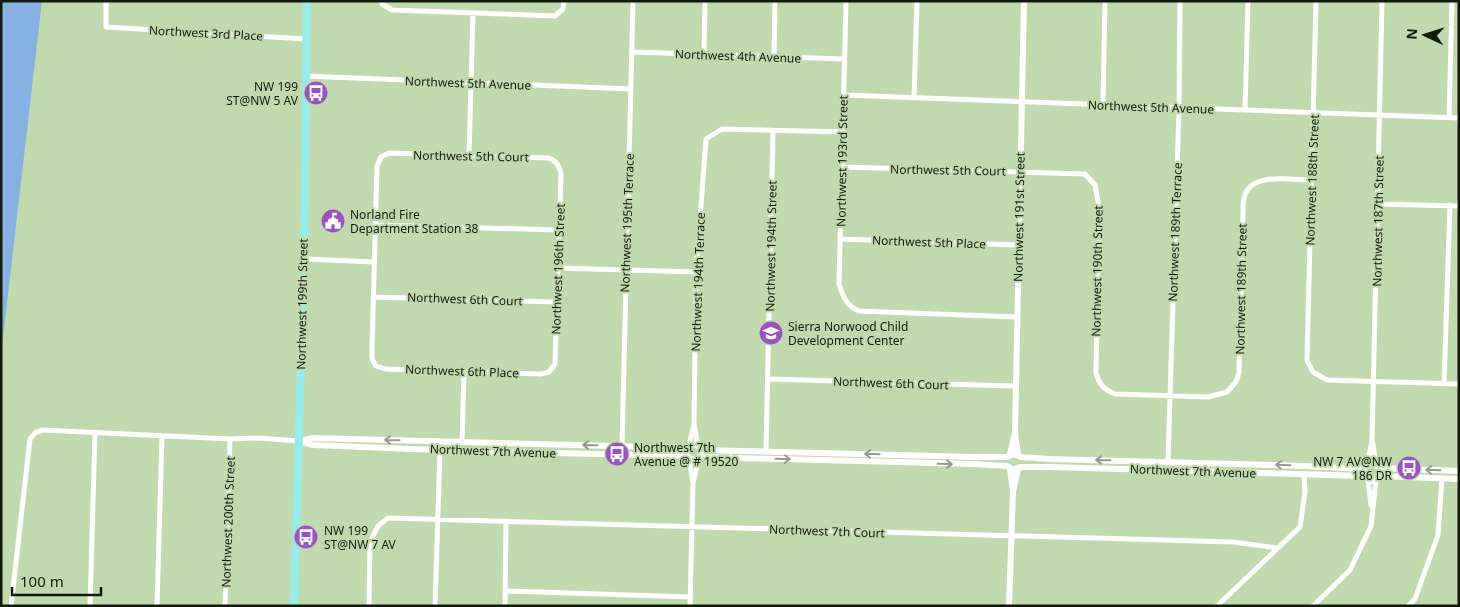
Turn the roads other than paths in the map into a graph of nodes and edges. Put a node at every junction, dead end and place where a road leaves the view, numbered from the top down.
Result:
1 (106, 1) edge
2 (307, 1) edge
3 (564, 1) edge
4 (633, 1) edge
5 (705, 1) edge
6 (775, 1) edge
7 (846, 1) edge
8 (917, 1) edge
9 (1024, 1) edge
10 (1105, 1) edge
11 (1180, 1) edge
12 (1248, 1) edge
13 (1316, 1) edge
14 (1382, 1) edge
15 (1452, 1) edge
16 (382, 2) edge
17 (473, 13) junction
18 (306, 39) junction
19 (633, 52) junction
20 (704, 54) junction
21 (774, 57) junction
22 (844, 59) junction
23 (305, 76) junction
24 (470, 83) junction
25 (631, 89) junction
26 (844, 96) junction
27 (914, 98) junction
28 (1022, 102) junction
29 (1103, 104) junction
30 (1179, 109) junction
31 (1245, 110) junction
32 (1314, 113) junction
33 (1380, 114) junction
34 (1449, 118) junction
35 (1459, 118) edge
36 (773, 130) junction
37 (843, 132) junction
38 (469, 155) junction
39 (558, 165) joint
40 (842, 167) junction
41 (1020, 171) junction
42 (1085, 174) joint
43 (1311, 180) junction
44 (1378, 204) junction
45 (1450, 205) junction
46 (1459, 206) edge
47 (375, 225) junction
48 (559, 230) junction
49 (840, 240) junction
50 (1018, 245) junction
51 (304, 259) junction
52 (374, 262) junction
53 (558, 268) junction
54 (626, 270) junction
55 (696, 272) junction
56 (373, 297) junction
57 (557, 302) junction
58 (1016, 317) junction
59 (464, 372) junction
60 (549, 372) joint
61 (768, 379) junction
62 (1374, 382) junction
63 (1444, 384) junction
64 (1459, 384) edge
65 (1014, 386) junction
66 (1170, 395) junction
67 (694, 424) junction
68 (95, 432) junction
69 (1015, 433) junction
70 (162, 436) junction
71 (230, 439) junction
72 (299, 441) junction
73 (462, 442) junction
74 (1372, 442) junction
75 (622, 446) junction
76 (688, 447) junction
77 (440, 450) junction
78 (766, 451) junction
79 (699, 453) junction
80 (1009, 456) junction
81 (1019, 456) junction
82 (688, 458) junction
83 (1168, 462) junction
84 (1378, 467) junction
85 (1008, 468) junction
86 (1019, 468) junction
87 (1459, 471) edge
88 (1366, 473) junction
89 (1304, 474) junction
90 (1378, 478) junction
91 (1442, 478) junction
92 (1459, 479) edge
93 (693, 483) junction
94 (1013, 492) junction
95 (1372, 507) junction
96 (437, 519) junction
97 (506, 521) junction
98 (692, 527) junction
99 (1011, 535) junction
100 (1278, 548) junction
101 (505, 591) junction
102 (691, 597) junction
103 (11, 606) edge
104 (90, 606) edge
105 (157, 606) edge
106 (226, 606) edge
107 (294, 606) edge
108 (369, 606) edge
109 (435, 606) edge
110 (505, 606) edge
111 (690, 606) edge
112 (1009, 606) edge
113 (1217, 606) edge
114 (1313, 606) edge
115 (1408, 606) edge

1 - 18 street, Northwest 3rd Place
2 - 18 main road, Northwest 199th Street
3 - 17 street
4 - 19 street, Northwest 195th Terrace
5 - 20 street
6 - 21 street
7 - 22 street, Northwest 193rd Street
8 - 27 street
9 - 28 street, Northwest 191st Street
10 - 29 street
11 - 30 street, Northwest 189th Terrace
12 - 31 street
13 - 32 street, Northwest 188th Street
14 - 33 street, Northwest 187th Street
15 - 34 street
16 - 17 street
17 - 24 street
18 - 23 main road, Northwest 199th Street
19 - 20 street, Northwest 4th Avenue
19 - 25 street, Northwest 195th Terrace
20 - 21 street, Northwest 4th Avenue
21 - 22 street, Northwest 4th Avenue
22 - 26 street, Northwest 193rd Street
23 - 24 street, Northwest 5th Avenue
23 - 51 main road, Northwest 199th Street
24 - 25 street, Northwest 5th Avenue
24 - 38 street
25 - 54 street, Northwest 195th Terrace
26 - 27 street, Northwest 5th Avenue
26 - 37 street, Northwest 193rd Street
27 - 28 street, Northwest 5th Avenue
28 - 29 street, Northwest 5th Avenue
28 - 41 street, Northwest 191st Street
29 - 30 street, Northwest 5th Avenue
30 - 31 street, Northwest 5th Avenue
30 - 66 street, Northwest 189th Terrace
31 - 32 street, Northwest 5th Avenue
32 - 33 street, Northwest 5th Avenue
32 - 43 street, Northwest 188th Street
33 - 34 street, Northwest 5th Avenue
33 - 44 street, Northwest 187th Street
34 - 35 street, Northwest 5th Avenue
36 - 37 street
36 - 55 street, Northwest 194th Terrace
36 - 61 street, Northwest 194th Street
37 - 40 street, Northwest 193rd Street
38 - 39 street, Northwest 5th Court
38 - 47 street, Northwest 5th Court
39 - 48 street, Northwest 196th Street
40 - 41 street, Northwest 5th Court
40 - 49 street, Northwest 193rd Street
41 - 42 street, Northwest 5th Court
41 - 50 street, Northwest 191st Street
42 - 66 street, Northwest 190th Street
43 - 62 street, Northwest 188th Street
43 - 66 street, Northwest 189th Street
44 - 45 street
44 - 62 street, Northwest 187th Street
45 - 46 street
45 - 63 street
47 - 48 street
47 - 52 street
48 - 53 street, Northwest 196th Street
49 - 50 street, Northwest 5th Place
49 - 58 street, Northwest 193rd Street
50 - 58 street, Northwest 191st Street
51 - 52 street
51 - 72 main road, Northwest 199th Street
52 - 56 street
53 - 54 street
53 - 57 street, Northwest 196th Street
54 - 55 street
54 - 75 street, Northwest 195th Terrace
55 - 67 street, Northwest 194th Terrace
56 - 57 street, Northwest 6th Court
56 - 59 street, Northwest 6th Place
57 - 60 street, Northwest 196th Street
58 - 65 street, Northwest 191st Street
59 - 60 street, Northwest 6th Place
59 - 73 street
61 - 65 street, Northwest 6th Court
61 - 78 street, Northwest 194th Street
62 - 63 street
62 - 74 street, Northwest 187th Street
63 - 64 street
65 - 69 street, Northwest 191st Street
66 - 83 street, Northwest 189th Terrace
67 - 76 street, Northwest 194th Terrace
67 - 79 street, Northwest 194th Terrace
68 - 70 street, Northwest 7th Avenue
68 - 103 street, Northwest 7th Avenue
68 - 104 street
69 - 80 street, Northwest 191st Street
69 - 81 street, Northwest 191st Street
70 - 71 street, Northwest 7th Avenue
70 - 105 street
71 - 72 street, Northwest 7th Avenue
71 - 106 street, Northwest 200th Street
73 -> 72 street, Northwest 7th Avenue
72 - 77 street, Northwest 7th Avenue
72 - 107 main road, Northwest 199th Street
75 -> 73 street, Northwest 7th Avenue
74 - 84 street
74 - 88 street
75 - 76 street, Northwest 7th Avenue
76 - 79 street, Northwest 7th Avenue
76 - 82 street
77 - 82 street, Northwest 7th Avenue
77 - 96 street
78 - 79 street, Northwest 7th Avenue
80 -> 78 street, Northwest 7th Avenue
79 - 82 street, Northwest 7th Avenue
79 -> 85 street, Northwest 7th Avenue
79 - 93 street, Northwest 194th Terrace
80 - 81 street
80 - 85 street
83 -> 81 street, Northwest 7th Avenue
81 - 86 street
82 - 93 street, Northwest 194th Terrace
88 -> 83 street, Northwest 7th Avenue
87 -> 84 street
84 - 88 street
84 - 90 street
85 - 86 street
85 - 94 street
86 - 89 street, Northwest 7th Avenue
86 - 94 street
88 - 89 street, Northwest 7th Avenue
88 - 90 street
88 - 95 street
89 - 100 street
90 - 91 street
90 - 95 street
91 - 92 street
91 - 115 street
93 - 98 street, Northwest 194th Terrace
94 - 99 street
95 - 114 street
96 - 97 street, Northwest 7th Court
96 - 108 street, Northwest 7th Court
96 - 109 street
97 - 98 street, Northwest 7th Court
97 - 101 street
98 - 99 street, Northwest 7th Court
98 - 102 street, Northwest 194th Terrace
99 - 100 street, Northwest 7th Court
99 - 112 street
100 - 113 street
101 - 102 street
101 - 110 street
102 - 111 street, Northwest 194th Terrace

